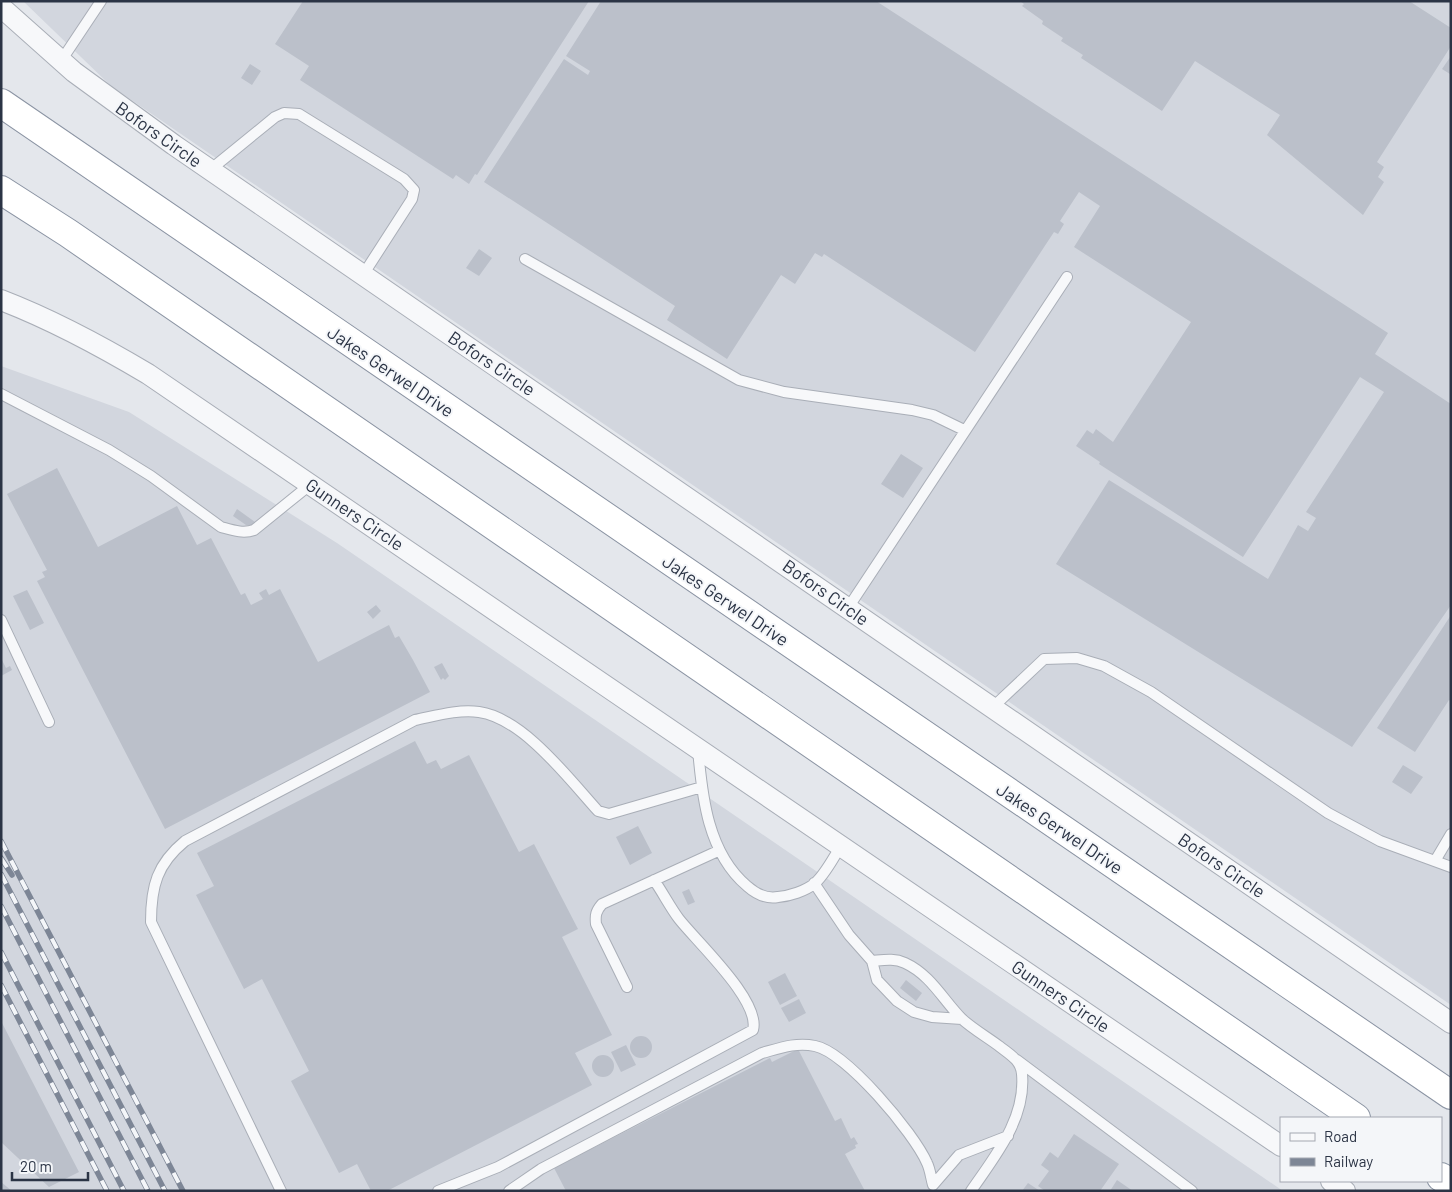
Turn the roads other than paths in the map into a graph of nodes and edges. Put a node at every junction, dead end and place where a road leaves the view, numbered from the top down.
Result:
1 (101, 1) edge
2 (1, 7) edge
3 (61, 61) junction
4 (1, 103) edge
5 (210, 170) junction
6 (1, 190) edge
7 (526, 260) dead end
8 (363, 275) junction
9 (1067, 278) dead end
10 (1, 300) edge
11 (1, 394) edge
12 (964, 430) junction
13 (311, 484) junction
14 (848, 608) junction
15 (1, 620) edge
16 (992, 708) junction
17 (49, 722) dead end
18 (698, 748) junction
19 (702, 787) junction
20 (1451, 834) edge
21 (841, 846) junction
22 (718, 851) junction
23 (1435, 861) junction
24 (1451, 867) edge
25 (654, 880) junction
26 (814, 883) junction
27 (872, 961) junction
28 (627, 987) dead end
29 (962, 1019) junction
30 (1451, 1023) edge
31 (1016, 1059) junction
32 (1451, 1096) edge
33 (1355, 1117) edge
34 (1008, 1136) junction
35 (1280, 1145) edge
36 (1332, 1182) edge
37 (931, 1188) edge
38 (281, 1191) edge
39 (438, 1191) edge
40 (509, 1191) edge
41 (971, 1191) edge
42 (1192, 1191) edge
43 (1346, 1191) edge

1 - 3 lane
2 - 3 street, Bofors Circle
3 - 5 street, Bofors Circle
4 - 32 highway, Jakes Gerwel Drive
5 - 8 street, Bofors Circle
5 - 8 lane
6 - 33 highway
7 - 12 lane
8 - 14 street, Bofors Circle
9 - 12 lane
10 - 13 street, Gunners Circle
11 - 13 lane
12 - 14 lane
13 - 18 street, Gunners Circle
14 - 16 street, Bofors Circle
15 - 17 lane
16 - 23 lane
16 - 30 street, Bofors Circle
18 - 19 lane
18 - 21 street, Gunners Circle
19 - 22 lane
19 - 38 lane
20 - 23 lane
21 - 26 lane
21 - 35 street, Gunners Circle
22 - 25 lane
22 - 26 lane
23 - 24 lane
25 - 28 lane
25 - 39 lane
26 - 27 lane
27 - 29 lane
27 - 29 lane
29 - 31 lane
31 - 34 lane
31 - 42 lane
34 - 37 lane
34 - 41 lane
36 - 43 street
37 - 40 lane

